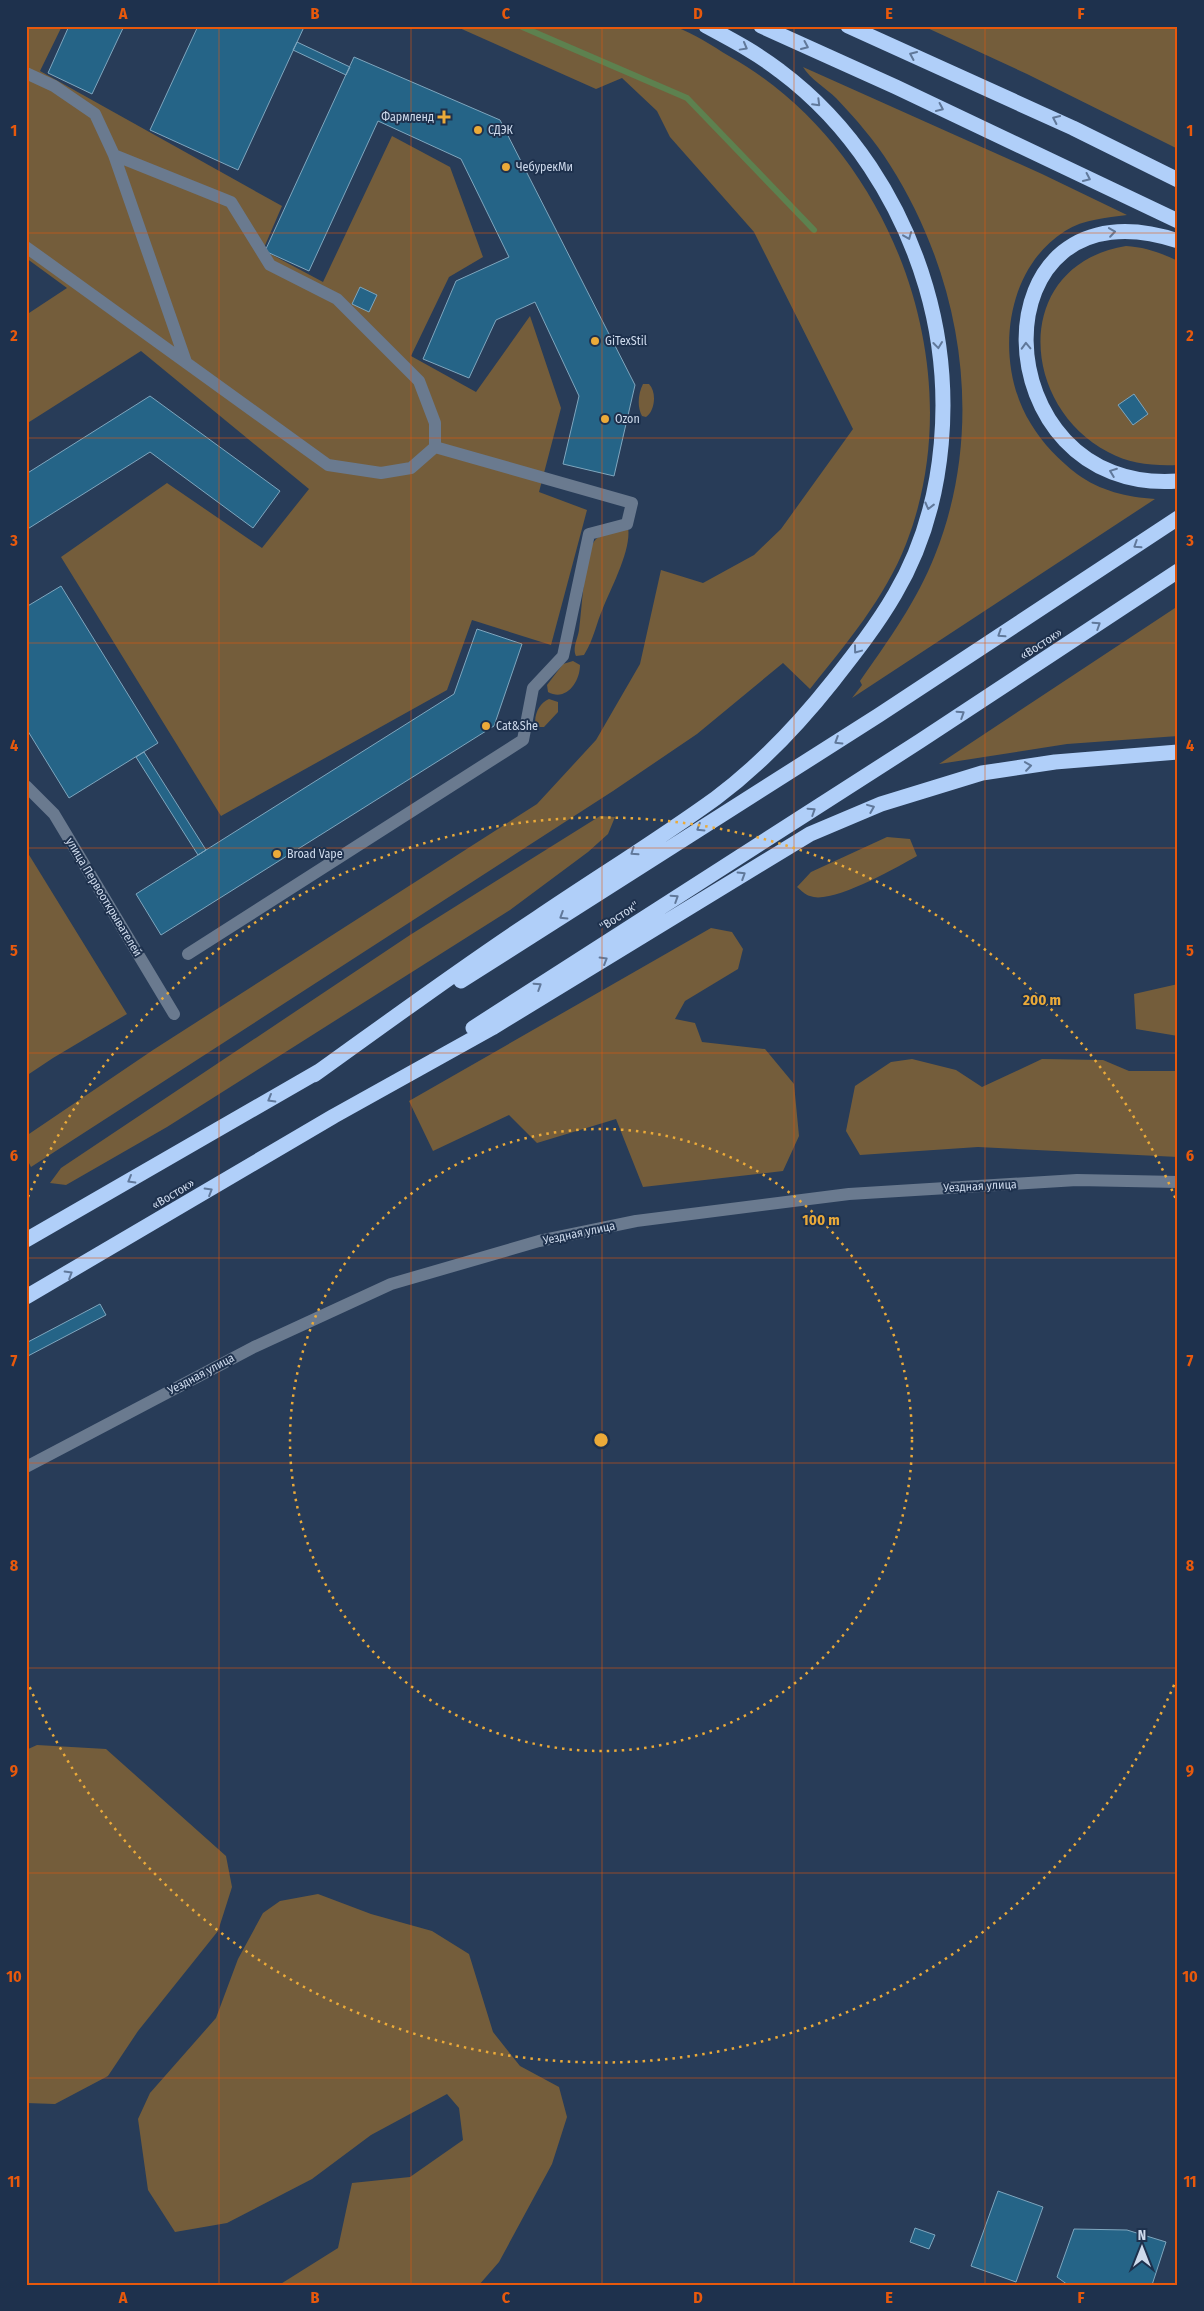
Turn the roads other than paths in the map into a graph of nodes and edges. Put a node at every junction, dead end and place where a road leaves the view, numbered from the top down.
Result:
1 (706, 26) edge
2 (760, 26) edge
3 (848, 26) edge
4 (26, 72) edge
5 (114, 155) junction
6 (1178, 180) edge
7 (1178, 221) edge
8 (1178, 241) edge
9 (26, 247) edge
10 (186, 362) junction
11 (435, 447) junction
12 (1178, 481) edge
13 (1178, 518) edge
14 (1178, 571) edge
15 (920, 741) joint
16 (1178, 752) edge
17 (26, 786) edge
18 (188, 954) dead end
19 (174, 1014) dead end
20 (314, 1075) junction
21 (334, 1116) junction
22 (1178, 1182) edge
23 (26, 1240) edge
24 (26, 1297) edge
25 (26, 1467) edge

1 -> 20 highway
2 -> 7 highway
6 -> 3 highway
4 - 5 street
5 - 10 street
5 - 11 street
12 -> 8 highway
9 - 10 street
10 - 11 street
11 - 18 street
13 -> 20 highway
15 -> 14 highway, «Восток»
21 -> 15 highway, "Восток"
21 -> 16 highway
17 - 19 street, улица Первооткрывателей
20 -> 23 highway
24 -> 21 highway, «Восток»
22 - 25 street, Уездная улица

